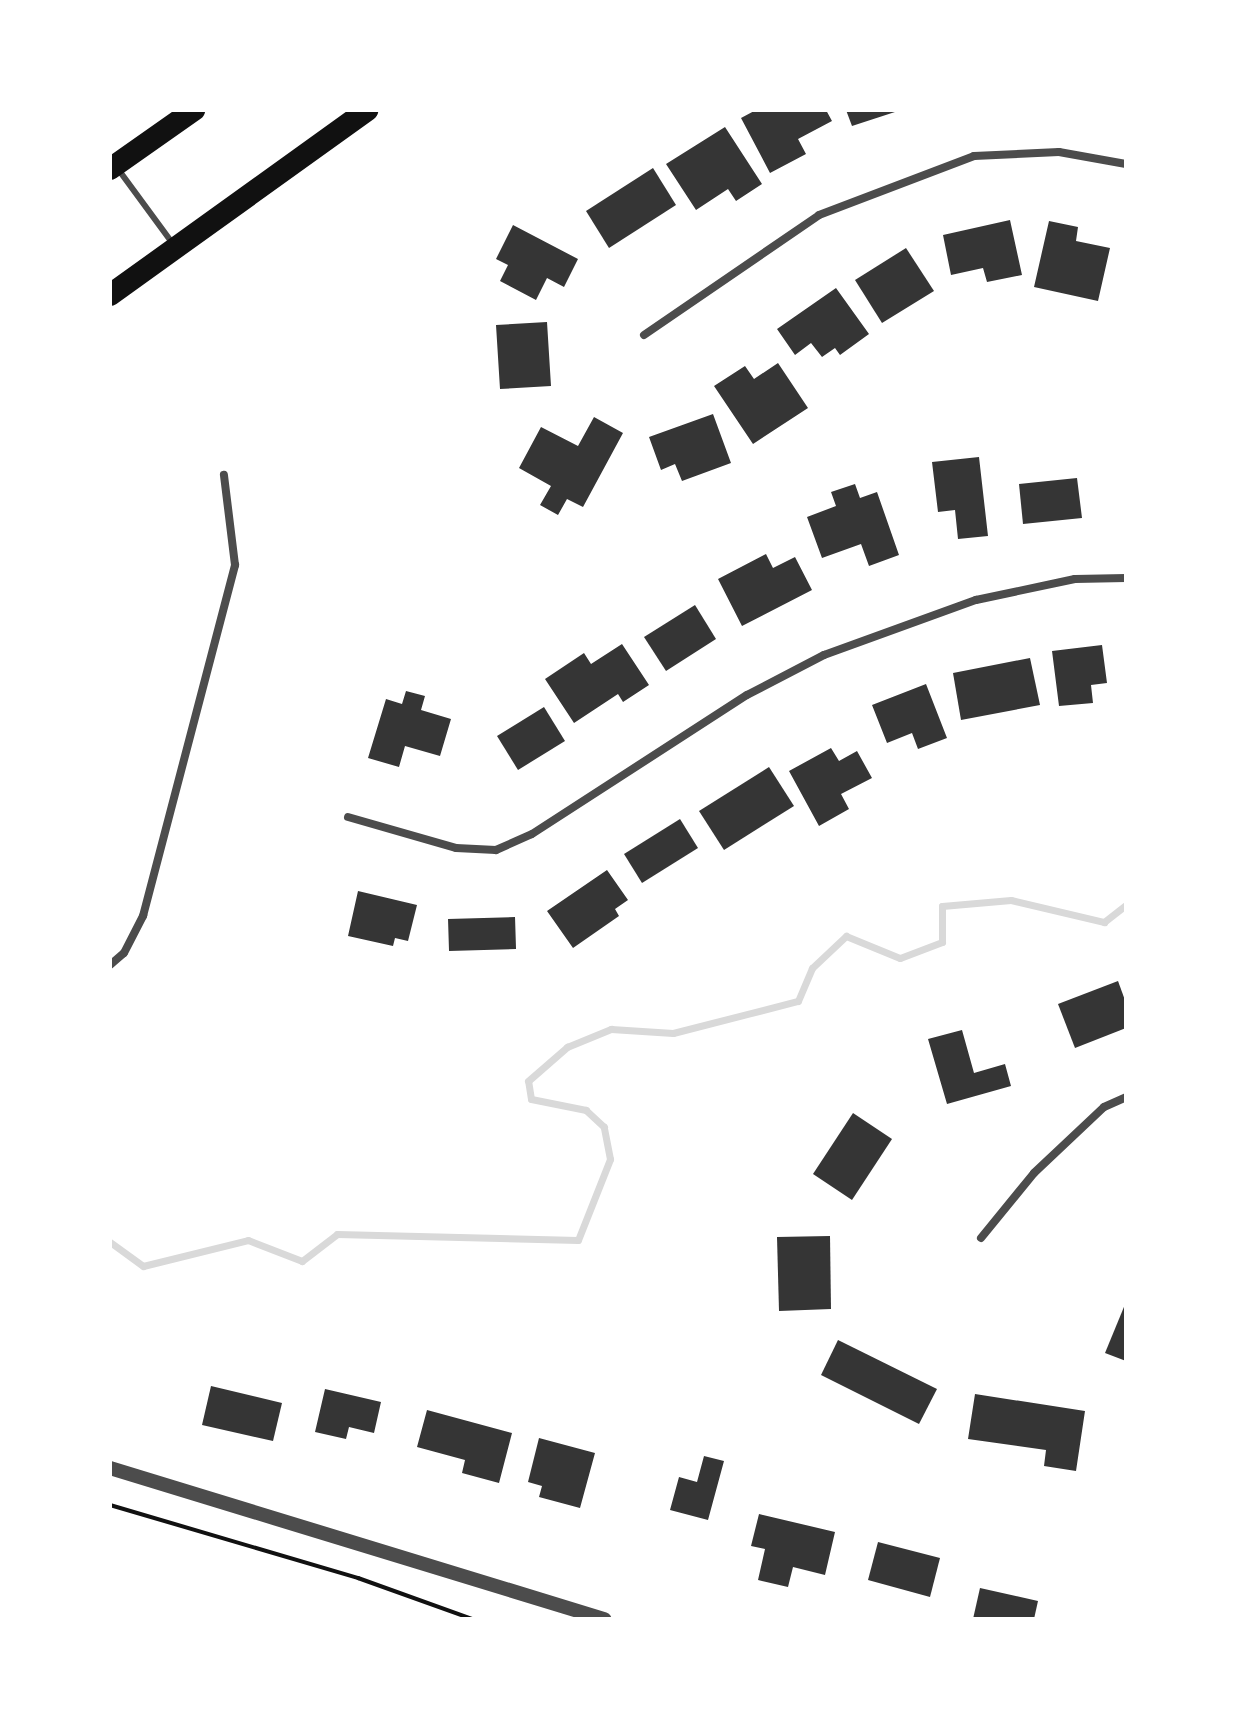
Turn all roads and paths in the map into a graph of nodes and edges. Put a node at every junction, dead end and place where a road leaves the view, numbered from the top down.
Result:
1 (194, 110) edge
2 (367, 110) edge
3 (1126, 164) edge
4 (113, 167) edge
5 (175, 247) junction
6 (110, 295) edge
7 (644, 335) dead end
8 (224, 475) dead end
9 (1126, 578) edge
10 (348, 817) dead end
11 (110, 965) edge
12 (1126, 1097) edge
13 (981, 1238) dead end
14 (110, 1468) edge
15 (110, 1505) edge
16 (472, 1619) edge
17 (604, 1619) edge

1 - 4 highway
2 - 5 highway
3 - 7 street
4 - 5 lane
5 - 6 highway
8 - 11 street
9 - 10 street
12 - 13 street
14 - 17 street
15 - 16 path

